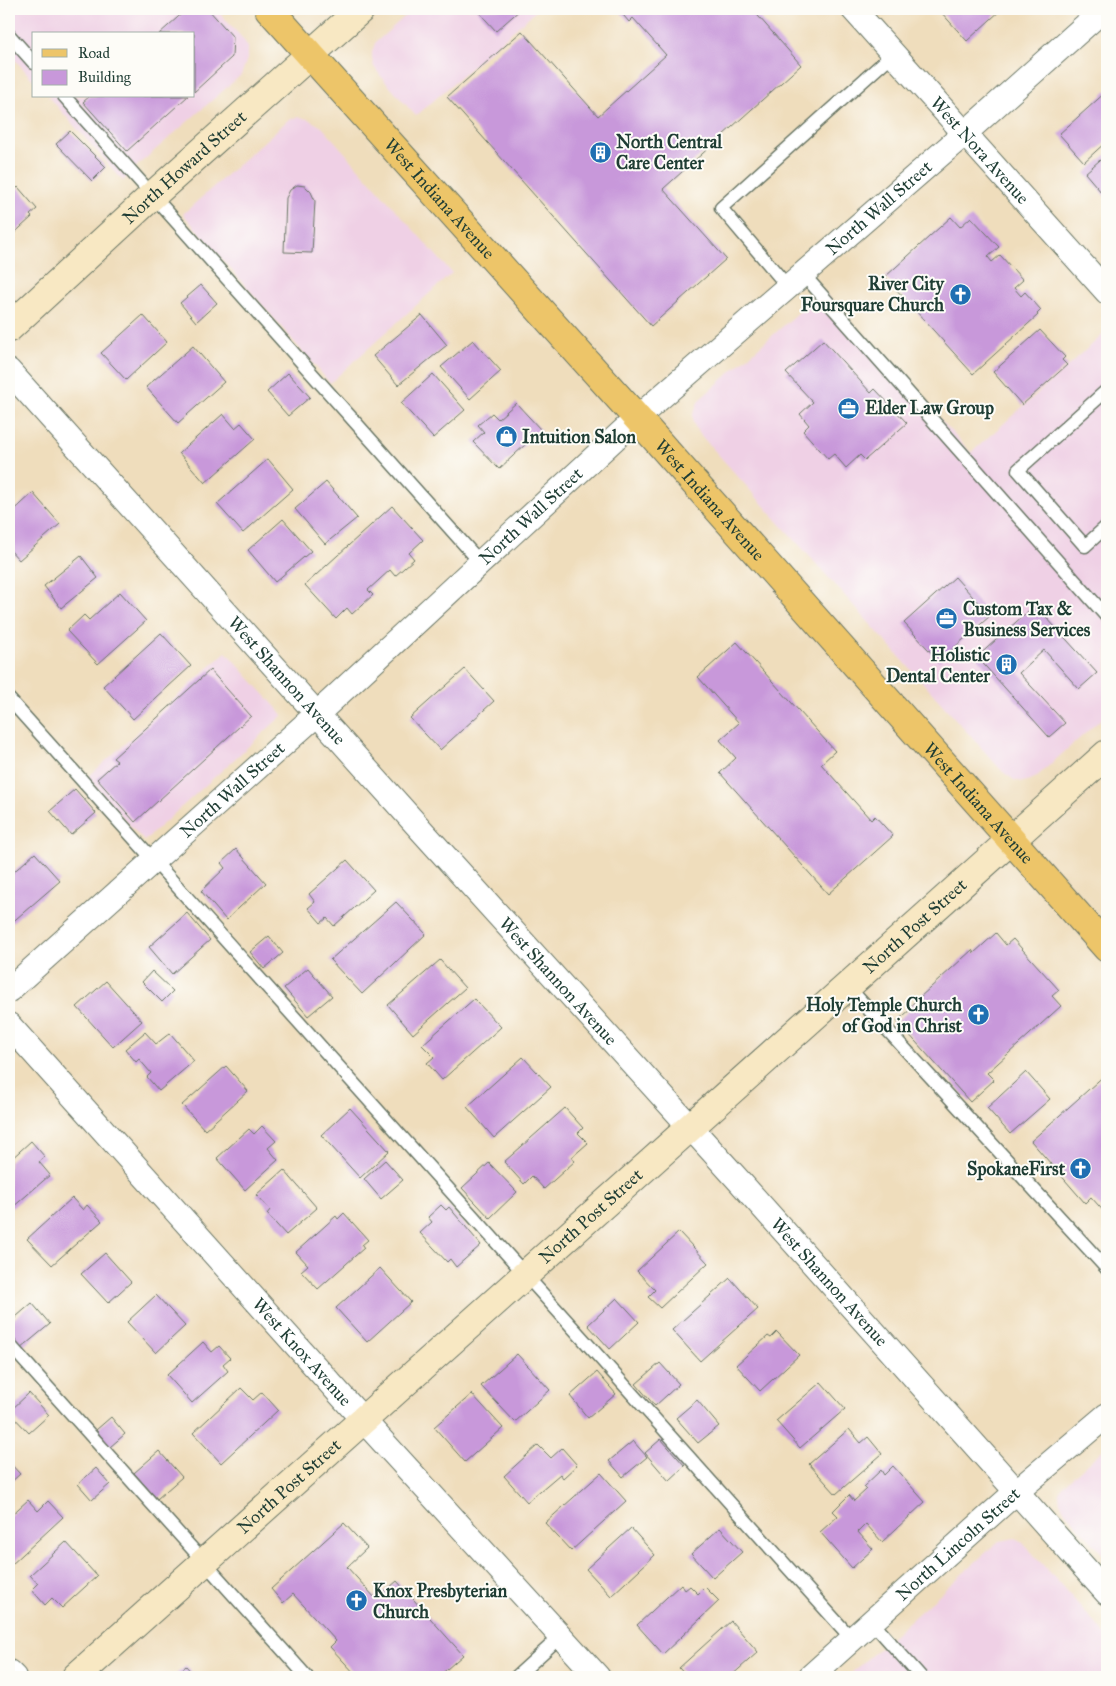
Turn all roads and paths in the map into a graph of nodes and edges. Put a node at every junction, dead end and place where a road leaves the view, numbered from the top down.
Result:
1 (269, 9) edge
2 (361, 9) edge
3 (853, 9) edge
4 (1104, 9) edge
5 (9, 35) edge
6 (893, 54) junction
7 (310, 55) junction
8 (32, 61) edge
9 (66, 98) edge
10 (964, 134) junction
11 (152, 196) junction
12 (796, 280) junction
13 (1107, 292) edge
14 (9, 328) edge
15 (9, 371) edge
16 (1107, 390) edge
17 (637, 418) junction
18 (1107, 526) edge
19 (480, 562) junction
20 (1107, 617) edge
21 (9, 699) edge
22 (317, 714) junction
23 (1107, 754) edge
24 (1012, 841) junction
25 (153, 860) junction
26 (1107, 948) edge
27 (848, 987) junction
28 (9, 990) edge
29 (9, 1025) edge
30 (691, 1128) junction
31 (1107, 1269) edge
32 (525, 1274) junction
33 (9, 1344) edge
34 (1107, 1415) edge
35 (364, 1421) junction
36 (1016, 1492) junction
37 (204, 1562) junction
38 (1107, 1593) edge
39 (872, 1622) junction
40 (561, 1636) junction
41 (852, 1640) junction
42 (9, 1672) edge
43 (14, 1677) edge
44 (76, 1677) edge
45 (307, 1677) edge
46 (516, 1677) edge
47 (598, 1677) edge
48 (810, 1677) edge
49 (921, 1677) edge

1 - 7 main road, West Indiana Avenue
2 - 7 street, North Howard Street
3 - 6 street, West Nora Avenue
4 - 10 street, North Wall Street
5 - 8 lane
6 - 10 street, West Nora Avenue
6 - 12 lane
7 - 11 street, North Howard Street
7 - 17 main road, West Indiana Avenue
9 - 11 lane
10 - 12 street, North Wall Street
10 - 13 street, West Nora Avenue
11 - 14 street, North Howard Street
11 - 19 lane
12 - 17 street, North Wall Street
12 - 20 lane
15 - 22 street, West Shannon Avenue
16 - 18 lane
17 - 19 street, North Wall Street
17 - 24 main road, West Indiana Avenue
19 - 22 street, North Wall Street
21 - 25 lane
22 - 25 street, North Wall Street
22 - 30 street, West Shannon Avenue
23 - 24 street, North Post Street
24 - 26 main road, West Indiana Avenue
24 - 27 street, North Post Street
25 - 28 street, North Wall Street
25 - 32 lane
27 - 30 street, North Post Street
27 - 31 lane
29 - 35 street, West Knox Avenue
30 - 32 street, North Post Street
30 - 36 street, West Shannon Avenue
32 - 35 street, North Post Street
32 - 41 lane
33 - 37 lane
34 - 36 street, North Lincoln Street
35 - 37 street, North Post Street
35 - 40 street, West Knox Avenue
36 - 38 street, West Shannon Avenue
36 - 39 street, North Lincoln Street
37 - 44 street, North Post Street
37 - 45 lane
39 - 41 street, North Lincoln Street
39 - 49 lane
40 - 46 lane
40 - 47 street, West Knox Avenue
41 - 48 street, North Lincoln Street
42 - 43 street

